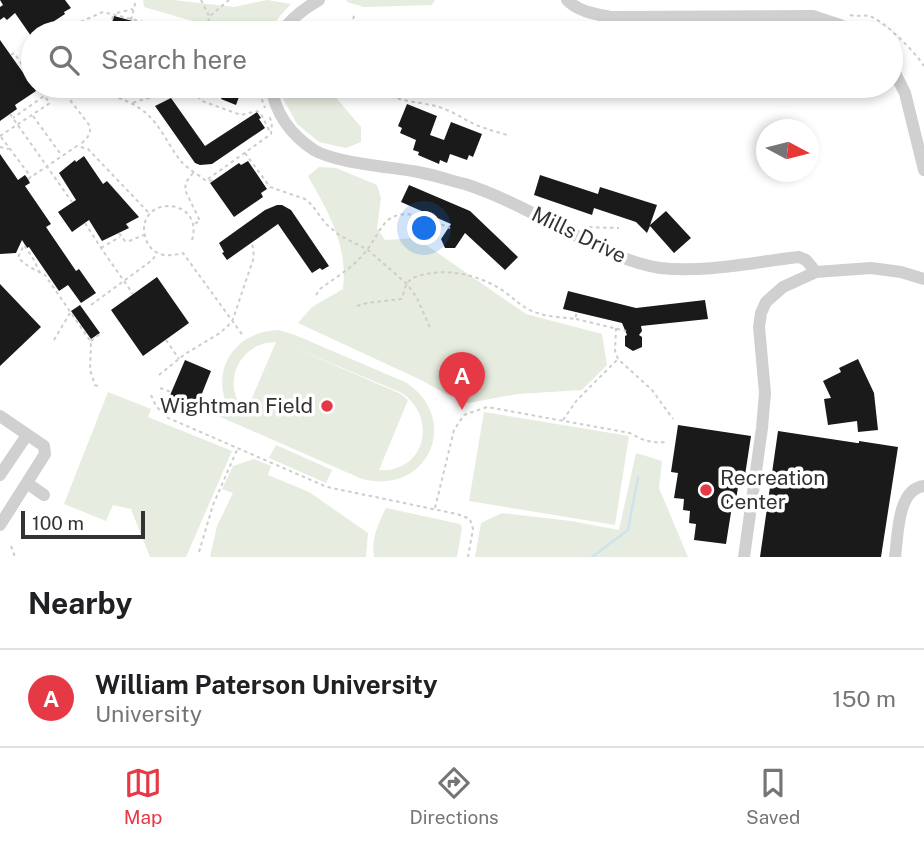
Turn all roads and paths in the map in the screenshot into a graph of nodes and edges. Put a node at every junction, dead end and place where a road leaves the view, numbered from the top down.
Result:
1 (136, 0) edge
2 (201, 0) edge
3 (229, 0) edge
4 (319, 0) edge
5 (567, 0) edge
6 (133, 9) junction
7 (114, 14) junction
8 (354, 15) dead end
9 (850, 15) dead end
10 (210, 16) junction
11 (131, 19) junction
12 (81, 21) edge
13 (112, 21) edge
14 (139, 21) edge
15 (209, 21) edge
16 (289, 21) edge
17 (353, 21) edge
18 (830, 21) edge
19 (880, 21) edge
20 (903, 43) edge
21 (10, 55) dead end
22 (21, 63) edge
23 (924, 66) edge
24 (903, 89) edge
25 (41, 98) edge
26 (46, 98) edge
27 (69, 98) edge
28 (118, 98) edge
29 (145, 98) edge
30 (199, 98) edge
31 (262, 98) edge
32 (273, 98) edge
33 (395, 98) edge
34 (132, 104) junction
35 (10, 114) dead end
36 (32, 115) junction
37 (12, 118) junction
38 (17, 125) junction
39 (271, 134) junction
40 (507, 135) dead end
41 (0, 136) edge
42 (79, 146) junction
43 (0, 147) edge
44 (10, 149) junction
45 (245, 153) junction
46 (62, 156) junction
47 (47, 166) junction
48 (924, 170) edge
49 (194, 172) junction
50 (214, 180) dead end
51 (206, 181) junction
52 (72, 202) dead end
53 (150, 214) junction
54 (85, 223) dead end
55 (194, 224) junction
56 (582, 227) dead end
57 (450, 228) dead end
58 (619, 228) dead end
59 (144, 234) junction
60 (192, 240) dead end
61 (252, 242) dead end
62 (101, 248) junction
63 (368, 250) junction
64 (157, 253) junction
65 (816, 272) junction
66 (40, 273) junction
67 (924, 279) edge
68 (123, 281) junction
69 (407, 284) junction
70 (133, 294) dead end
71 (316, 295) dead end
72 (91, 305) dead end
73 (357, 306) dead end
74 (577, 312) dead end
75 (71, 313) junction
76 (575, 319) junction
77 (232, 322) junction
78 (617, 328) junction
79 (431, 331) dead end
80 (626, 331) dead end
81 (101, 333) dead end
82 (244, 337) dead end
83 (54, 340) dead end
84 (166, 340) dead end
85 (90, 341) junction
86 (179, 359) junction
87 (618, 359) junction
88 (159, 375) dead end
89 (100, 387) dead end
90 (160, 388) dead end
91 (171, 392) dead end
92 (151, 395) dead end
93 (198, 403) dead end
94 (207, 406) dead end
95 (673, 419) dead end
96 (563, 420) junction
97 (2, 421) edge
98 (27, 435) junction
99 (667, 442) dead end
100 (238, 449) junction
101 (0, 475) edge
102 (27, 483) junction
103 (924, 486) edge
104 (44, 495) dead end
105 (434, 509) junction
106 (0, 525) edge
107 (11, 546) dead end
108 (199, 552) dead end
109 (15, 557) edge
110 (468, 557) edge
111 (744, 557) edge
112 (895, 557) edge

1 - 6 path
2 - 10 path
3 - 10 path
4 - 16 street
5 - 18 street
6 - 7 path
6 - 11 path
7 - 11 path
7 - 12 path
7 - 13 path
8 - 17 path
9 - 19 path
10 - 15 path
11 - 14 path
20 - 23 path
21 - 22 path
24 - 48 street
25 - 37 path
26 - 36 path
27 - 42 path
28 - 34 path
29 - 34 path
30 - 39 path
31 - 39 path
32 - 65 street, Mills Drive
33 - 40 path
34 - 49 path
35 - 37 path
36 - 38 path
36 - 46 path
37 - 38 path
38 - 41 path
38 - 47 path
39 - 45 path
41 - 44 path
42 - 46 path
42 - 53 path
43 - 44 path
44 - 47 path
45 - 51 path
45 - 63 path
46 - 47 path
47 - 52 path
49 - 51 path
49 - 55 path
50 - 51 path
53 - 55 path
53 - 59 path
54 - 62 path
55 - 60 path
56 - 58 path
57 - 63 path
59 - 62 path
59 - 64 path
61 - 77 path
62 - 68 path
63 - 69 path
63 - 71 path
64 - 68 path
64 - 77 path
65 - 67 street, Mills Drive
65 - 111 street
66 - 66 path
66 - 75 path
68 - 70 path
68 - 72 path
69 - 73 path
69 - 76 path
69 - 79 path
74 - 76 path
75 - 83 path
75 - 85 path
76 - 78 path
77 - 82 path
77 - 86 path
78 - 80 path
78 - 87 path
81 - 85 path
84 - 86 path
85 - 89 path
86 - 88 path
87 - 95 path
87 - 96 path
90 - 91 path
92 - 100 path
93 - 94 path
96 - 99 path
96 - 105 path
97 - 98 street
98 - 101 street
98 - 102 street
100 - 105 path
100 - 108 path
102 - 104 street
102 - 106 street
103 - 112 street
105 - 110 path
107 - 109 path

